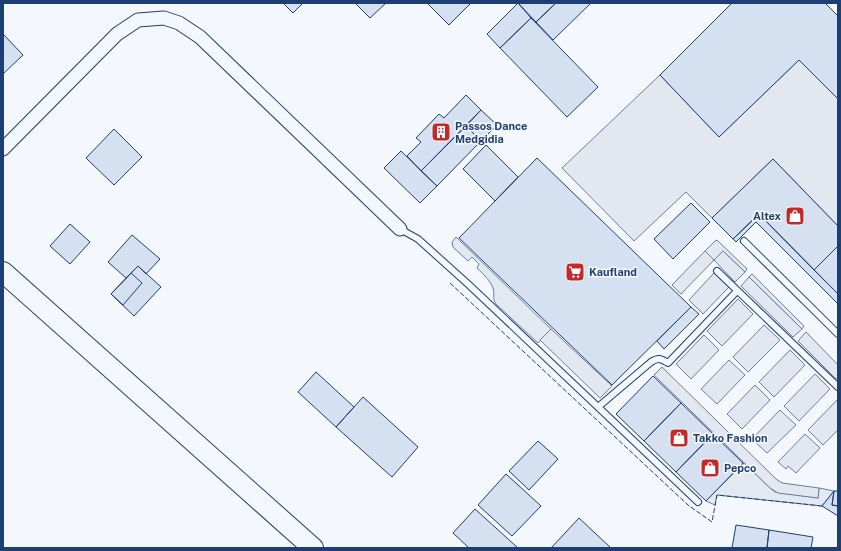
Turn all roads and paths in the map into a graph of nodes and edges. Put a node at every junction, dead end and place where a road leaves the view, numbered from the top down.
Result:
1 (3, 149) edge
2 (400, 229) joint
3 (744, 241) dead end
4 (717, 271) dead end
5 (3, 272) edge
6 (737, 291) junction
7 (838, 334) edge
8 (838, 388) edge
9 (598, 407) junction
10 (698, 502) dead end
11 (313, 548) edge

1 - 2 street
2 - 9 lane
3 - 7 lane
4 - 6 lane
5 - 11 main road
6 - 8 lane
6 - 9 lane
9 - 10 lane

